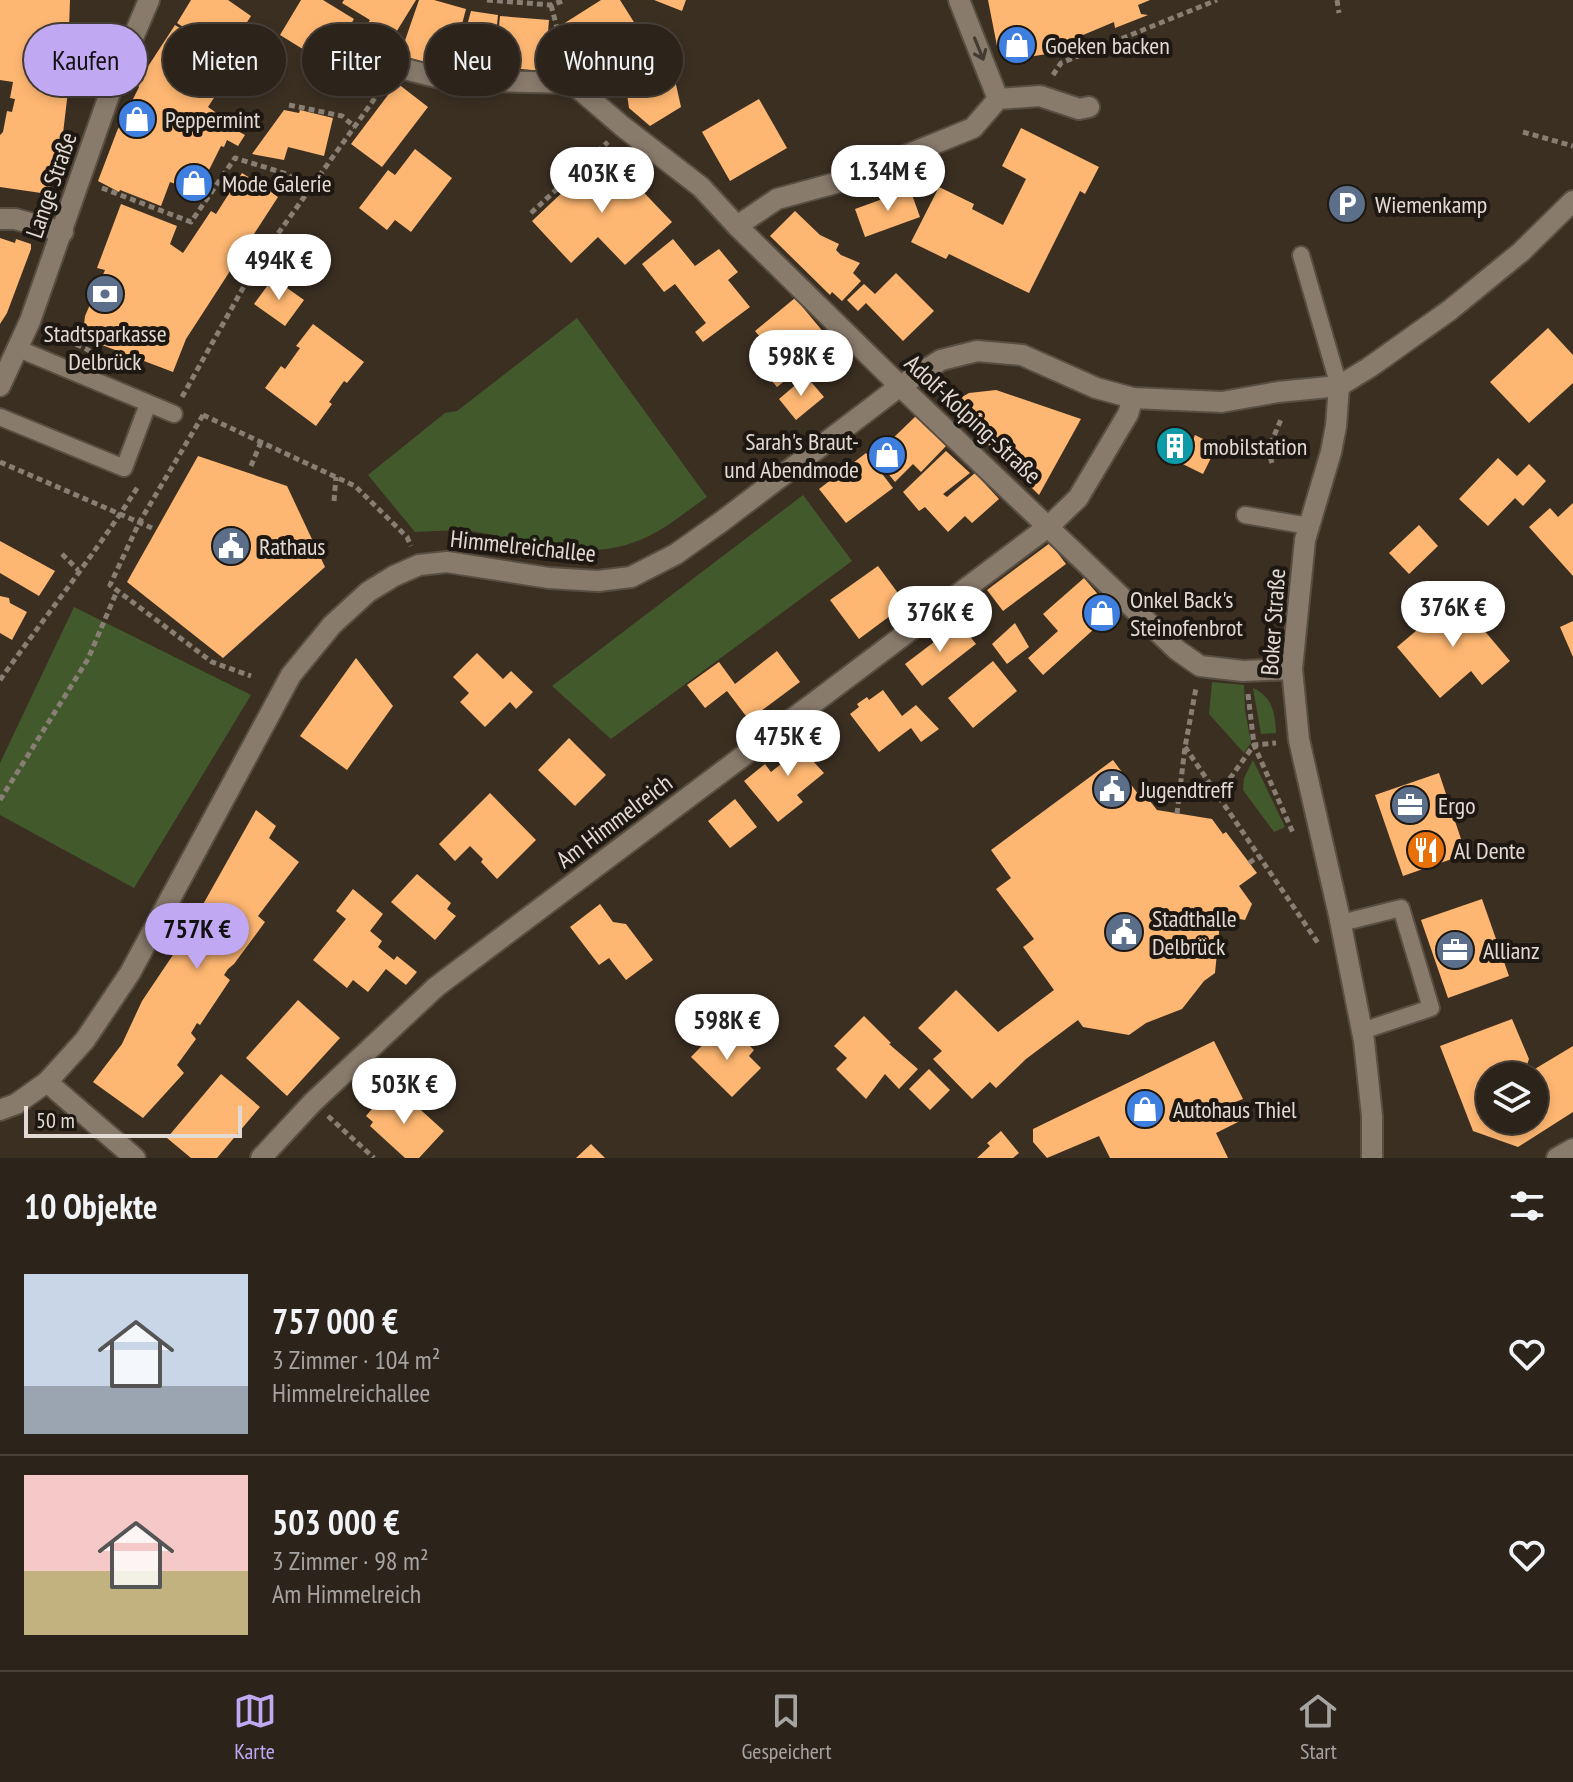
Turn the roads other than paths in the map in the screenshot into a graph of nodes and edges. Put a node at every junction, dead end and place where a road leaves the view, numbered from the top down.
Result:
1 (149, 0) edge
2 (959, 0) edge
3 (409, 70) edge
4 (998, 99) junction
5 (1089, 107) dead end
6 (1573, 201) edge
7 (0, 219) edge
8 (737, 226) junction
9 (63, 232) junction
10 (1301, 255) dead end
11 (19, 349) junction
12 (0, 386) edge
13 (900, 386) junction
14 (1339, 386) junction
15 (1133, 398) junction
16 (148, 404) junction
17 (177, 409) road end
18 (0, 417) edge
19 (1245, 515) dead end
20 (1049, 526) junction
21 (1309, 526) junction
22 (1292, 669) junction
23 (1341, 923) junction
24 (1362, 1031) junction
25 (47, 1082) junction
26 (0, 1110) edge
27 (1573, 1149) edge
28 (135, 1158) edge
29 (261, 1158) edge
30 (1372, 1158) edge
31 (1557, 1158) edge

1 - 9 street, Lange Straße
2 -> 4 street
3 - 8 street, Adolf-Kolping-Straße
4 - 5 street
4 - 8 street
6 - 14 street
7 - 9 street
8 - 13 street, Adolf-Kolping-Straße
9 - 11 street, Lange Straße
10 - 14 lane
11 - 12 street, Lange Straße
11 - 16 lane
13 - 15 street, Himmelreichallee
13 - 20 street, Adolf-Kolping-Straße
13 - 25 street, Himmelreichallee
14 - 15 street, Himmelreichallee
14 - 21 street, Boker Straße
15 - 20 street, Am Himmelreich
16 - 17 lane
16 - 18 lane
19 - 21 lane
20 - 22 street, Adolf-Kolping-Straße
20 - 29 street, Am Himmelreich
21 - 22 street, Boker Straße
22 - 23 street, Boker Straße
23 - 24 street, Boker Straße
23 - 24 lane
24 - 30 street, Boker Straße
25 - 26 street, Himmelreichallee
25 - 28 street
27 - 31 street

